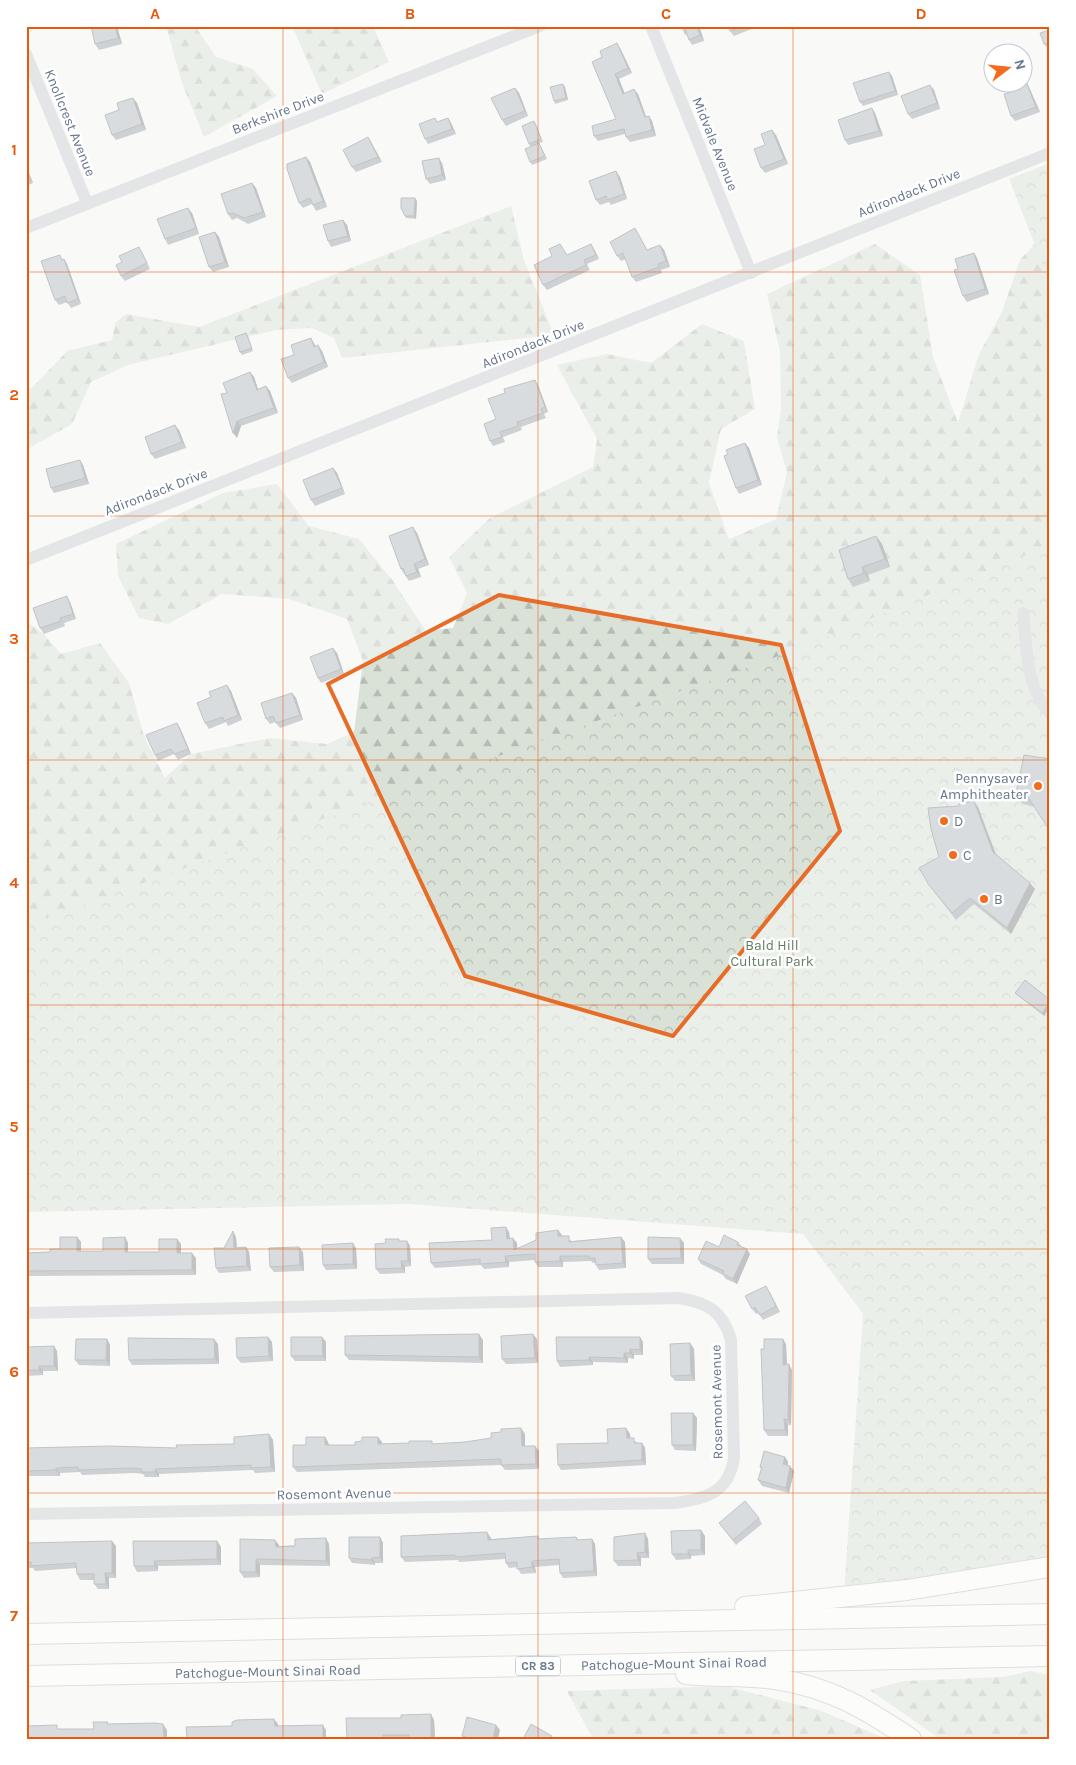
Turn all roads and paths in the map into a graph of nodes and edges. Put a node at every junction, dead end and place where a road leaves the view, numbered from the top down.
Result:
1 (540, 26) edge
2 (651, 26) edge
3 (26, 54) edge
4 (1050, 153) edge
5 (87, 203) junction
6 (26, 228) edge
7 (750, 273) junction
8 (26, 560) edge
9 (1023, 613) dead end
10 (1050, 713) edge
11 (26, 1313) edge
12 (26, 1514) edge
13 (1050, 1567) edge
14 (1050, 1614) edge
15 (473, 1625) junction
16 (26, 1634) edge
17 (1050, 1656) edge
18 (600, 1665) junction
19 (26, 1676) edge
20 (911, 1739) edge

1 - 5 street, Berkshire Drive
2 - 7 street, Midvale Avenue
3 - 5 street, Knollcrest Avenue
4 - 7 street, Adirondack Drive
5 - 6 street, Berkshire Drive
7 - 8 street, Adirondack Drive
9 - 10 street
11 - 12 street, Rosemont Avenue
13 - 15 highway
14 - 15 highway
15 - 16 highway
17 - 18 highway, Patchogue-Mount Sinai Road / CR 83
18 - 19 highway, Patchogue-Mount Sinai Road / CR 83
18 - 20 highway

